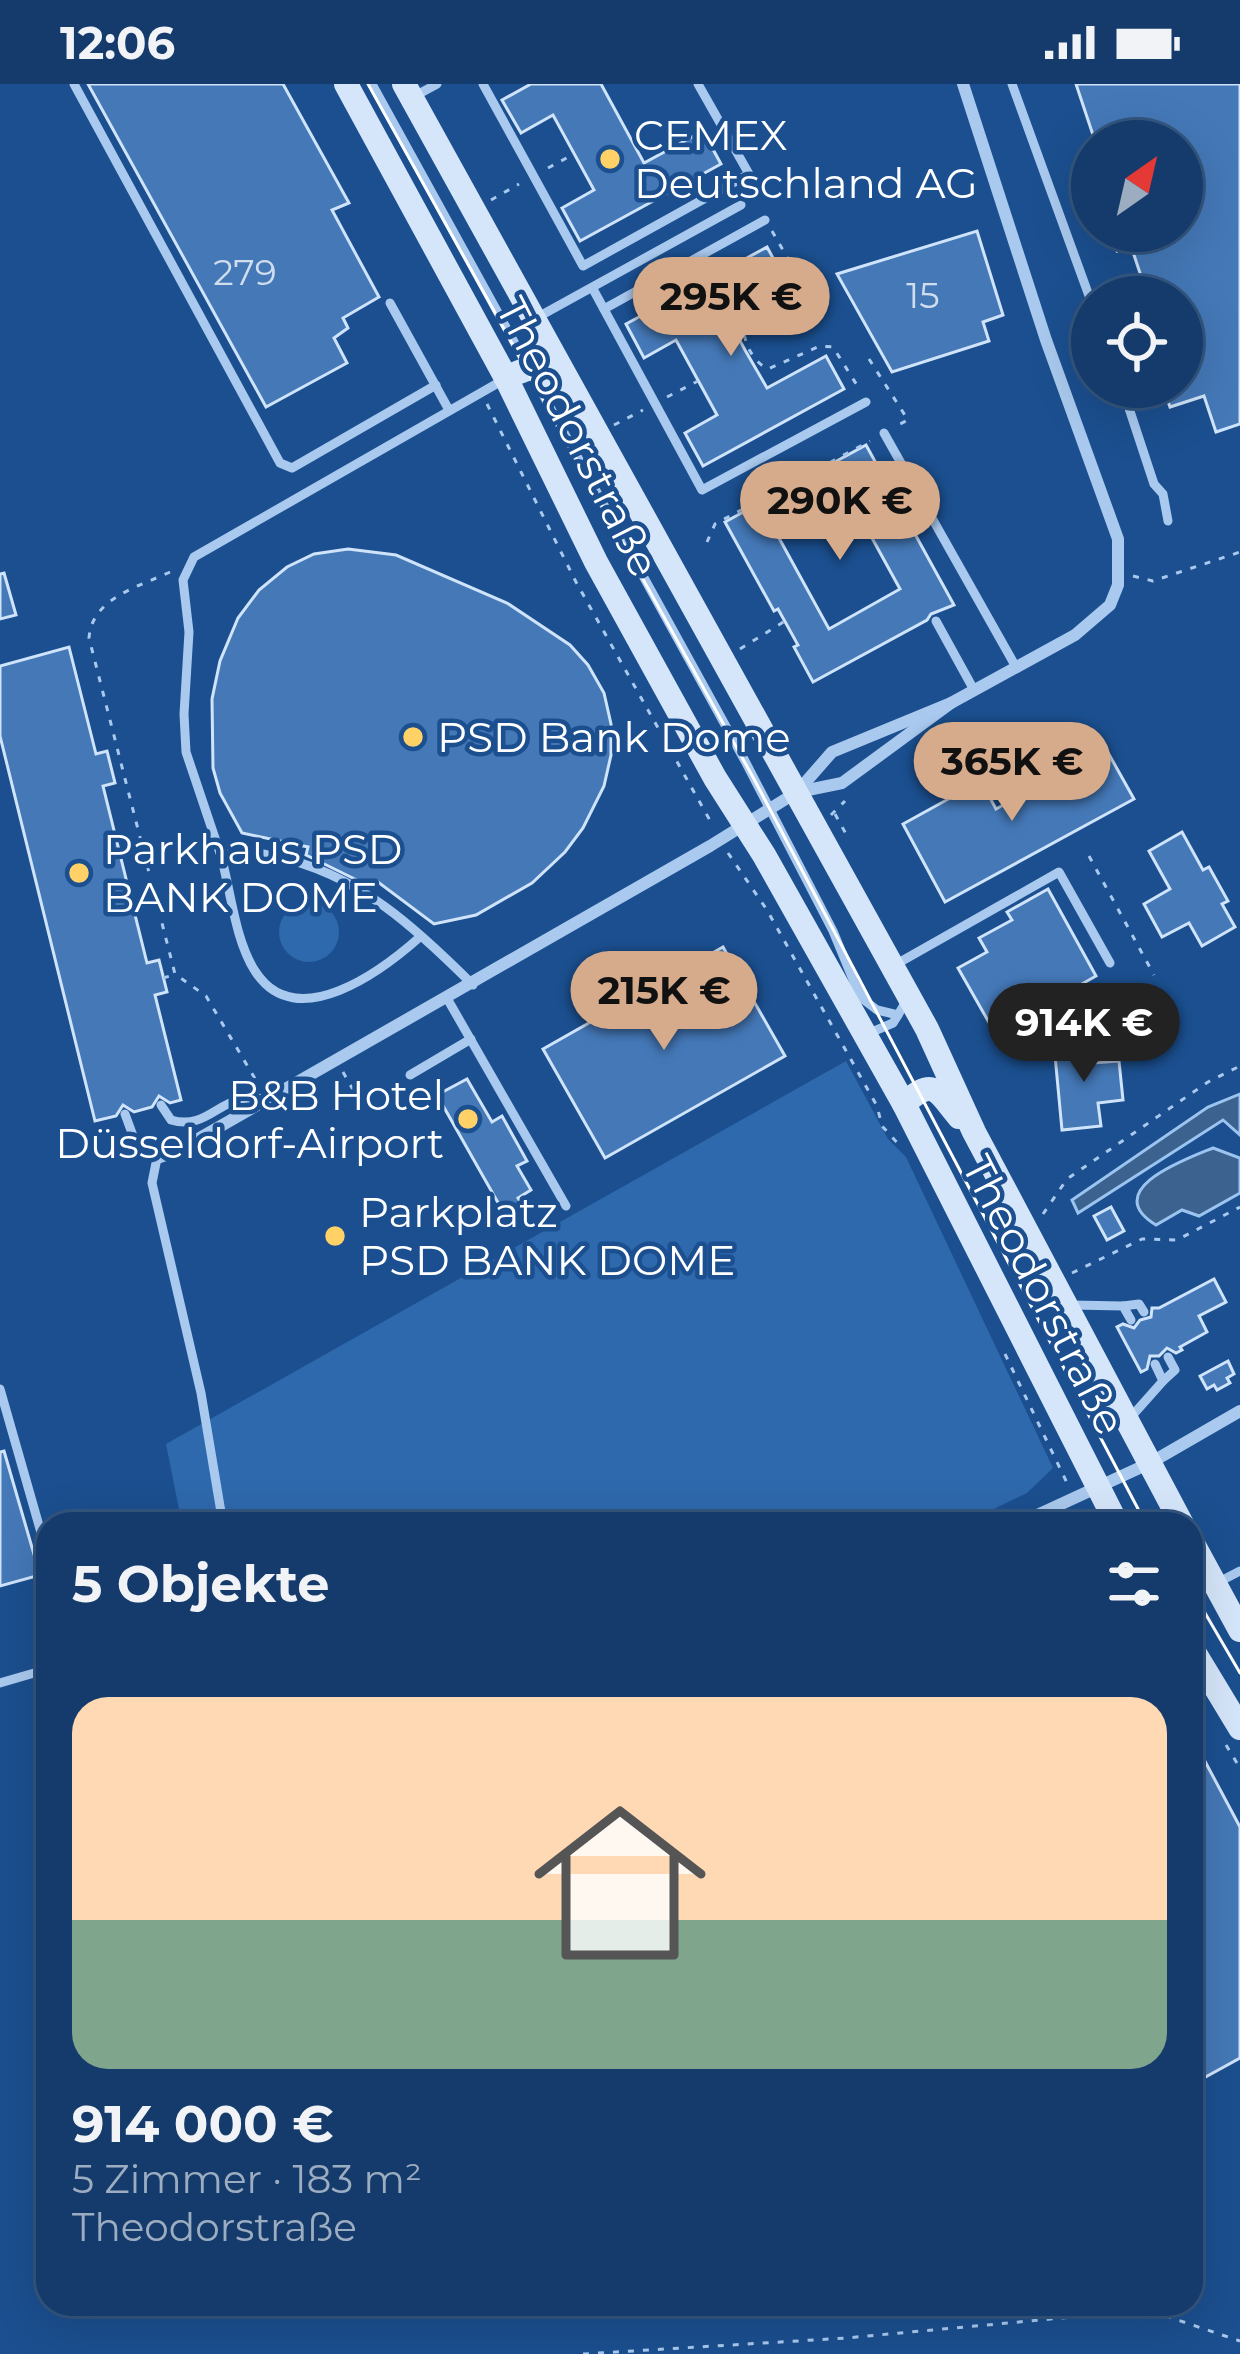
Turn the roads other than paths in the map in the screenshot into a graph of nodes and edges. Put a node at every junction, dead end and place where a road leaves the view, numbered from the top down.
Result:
1 (74, 84) edge
2 (346, 84) edge
3 (372, 84) edge
4 (437, 84) edge
5 (484, 84) edge
6 (698, 84) edge
7 (963, 84) edge
8 (1012, 84) edge
9 (408, 91) edge
10 (741, 205) dead end
11 (765, 220) road end
12 (1082, 276) edge
13 (593, 289) junction
14 (390, 303) dead end
15 (604, 309) junction
16 (533, 319) junction
17 (518, 373) junction
18 (436, 385) junction
19 (578, 401) junction
20 (866, 402) road end
21 (1129, 408) edge
22 (449, 410) junction
23 (884, 433) road end
24 (1168, 521) dead end
25 (936, 621) dead end
26 (1016, 667) junction
27 (974, 690) junction
28 (951, 703) junction
29 (797, 792) junction
30 (769, 809) junction
31 (744, 824) junction
32 (221, 856) junction
33 (421, 936) junction
34 (1110, 963) dead end
35 (893, 966) junction
36 (473, 985) junction
37 (448, 1000) junction
38 (903, 1004) junction
39 (857, 1022) junction
40 (471, 1039) junction
41 (410, 1075) dead end
42 (268, 1100) junction
43 (904, 1104) junction
44 (161, 1105) dead end
45 (125, 1114) dead end
46 (974, 1132) junction
47 (157, 1159) junction
48 (566, 1206) dead end
49 (1066, 1304) junction
50 (1123, 1306) junction
51 (1144, 1312) dead end
52 (1131, 1320) dead end
53 (1168, 1357) dead end
54 (1155, 1364) dead end
55 (1163, 1381) junction
56 (0, 1389) edge
57 (1240, 1412) edge
58 (1127, 1421) junction
59 (1150, 1463) junction
60 (1096, 1489) junction
61 (221, 1512) edge
62 (1045, 1512) edge
63 (1110, 1512) edge
64 (1176, 1512) edge
65 (36, 1515) edge
66 (1203, 1562) edge
67 (1240, 1571) edge
68 (1215, 1584) junction
69 (1240, 1630) edge
70 (1203, 1667) edge
71 (36, 1672) edge
72 (0, 1683) edge
73 (1240, 1728) edge

1 - 18 lane
2 - 17 main road, Theodorstraße
3 - 17 lane
4 - 9 lane
5 - 6 lane
7 - 26 street
8 - 12 lane
9 - 16 main road, Theodorstraße
10 - 13 lane
11 - 15 lane
13 - 15 lane
13 - 16 lane
14 - 18 lane
15 - 20 lane
16 - 19 main road, Theodorstraße
17 - 19 main road
17 - 22 lane
17 - 30 lane
17 - 31 main road, Theodorstraße
18 - 22 lane
19 - 29 main road, Theodorstraße
21 - 24 lane
22 - 32 lane
23 - 26 lane
25 - 27 lane
26 - 27 street
27 - 28 street
28 - 29 street
28 - 29 street
29 - 30 street
29 - 35 main road, Theodorstraße
30 - 31 street
30 - 38 lane
31 - 36 street
31 - 39 main road, Theodorstraße
32 - 33 lane
32 - 33 lane
33 - 36 lane
34 - 35 lane
35 - 38 main road, Theodorstraße
36 - 37 street
37 - 40 lane
37 - 42 street
38 - 39 lane
38 - 46 main road, Theodorstraße
39 - 43 main road, Theodorstraße
40 - 41 lane
40 - 48 lane
42 - 44 lane
42 - 47 street
43 - 46 main road
43 - 60 main road, Theodorstraße
45 - 47 lane
46 - 49 main road, Theodorstraße
47 - 61 lane
49 - 50 lane
49 - 58 main road, Theodorstraße
50 - 51 lane
50 - 52 lane
53 - 55 lane
54 - 55 lane
55 - 58 lane
56 - 65 lane
57 - 59 street
58 - 59 main road, Theodorstraße
59 - 60 street, Theodorstraße
59 - 64 main road, Theodorstraße
60 - 62 street, Theodorstraße
60 - 63 main road, Theodorstraße
66 - 68 main road
67 - 68 lane
68 - 69 main road
70 - 73 main road
71 - 72 lane

